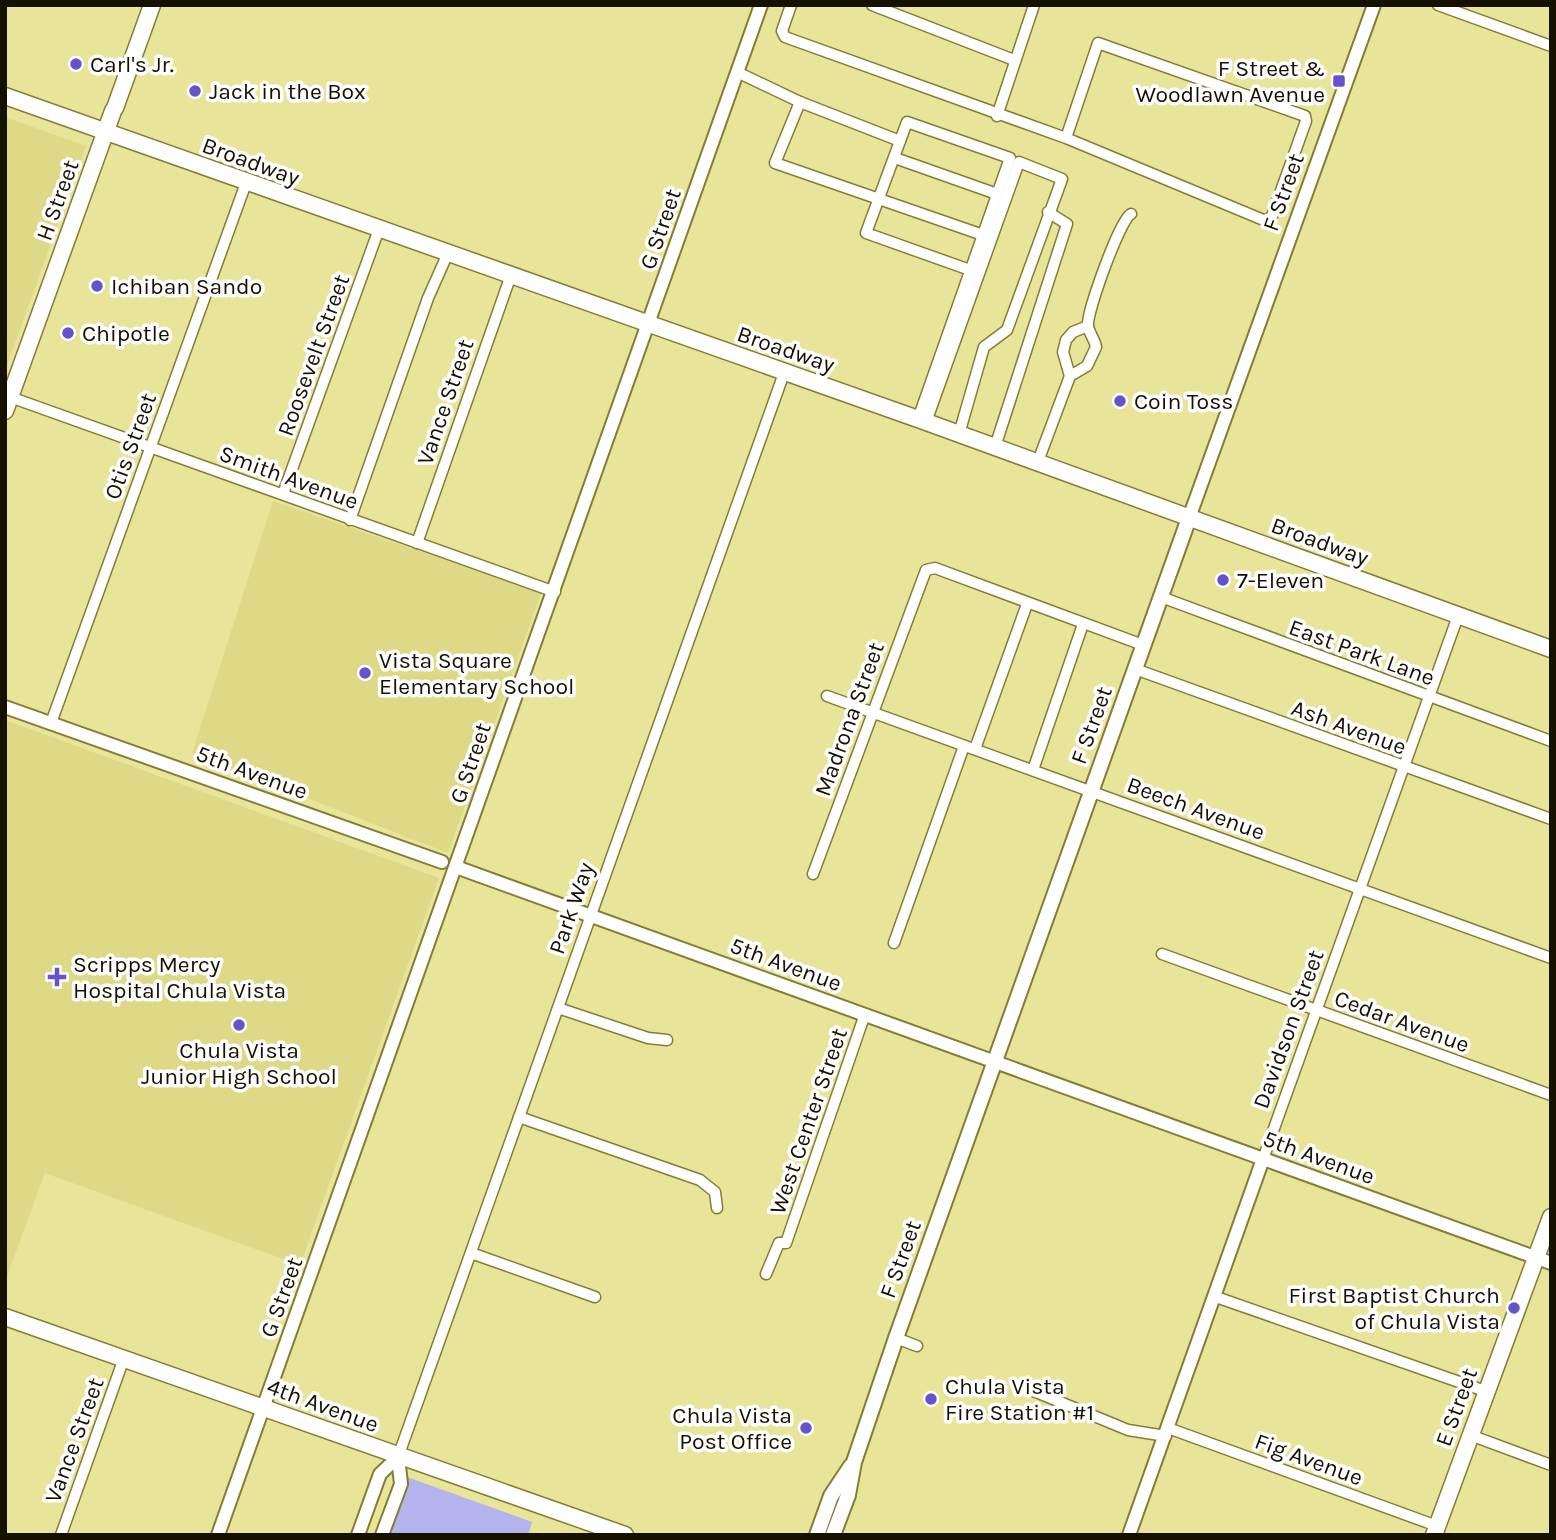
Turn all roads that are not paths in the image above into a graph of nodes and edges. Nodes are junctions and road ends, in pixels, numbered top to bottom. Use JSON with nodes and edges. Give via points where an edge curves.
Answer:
{"nodes":[{"id":1,"x":152,"y":5,"type":"edge"},
{"id":2,"x":761,"y":5,"type":"edge"},
{"id":3,"x":791,"y":5,"type":"edge"},
{"id":4,"x":872,"y":5,"type":"edge"},
{"id":5,"x":1034,"y":5,"type":"edge"},
{"id":6,"x":1374,"y":5,"type":"edge"},
{"id":7,"x":1438,"y":5,"type":"edge"},
{"id":8,"x":1551,"y":46,"type":"edge"},
{"id":9,"x":1014,"y":60,"type":"junction"},
{"id":10,"x":737,"y":72,"type":"junction"},
{"id":11,"x":5,"y":96,"type":"edge"},
{"id":12,"x":800,"y":102,"type":"junction"},
{"id":13,"x":997,"y":116,"type":"junction"},
{"id":14,"x":106,"y":132,"type":"junction"},
{"id":15,"x":1066,"y":138,"type":"junction"},
{"id":16,"x":900,"y":141,"type":"junction"},
{"id":17,"x":895,"y":158,"type":"junction"},
{"id":18,"x":246,"y":183,"type":"junction"},
{"id":19,"x":997,"y":194,"type":"junction"},
{"id":20,"x":878,"y":201,"type":"junction"},
{"id":21,"x":1048,"y":212,"type":"junction"},
{"id":22,"x":1131,"y":214,"type":"dead end"},
{"id":23,"x":379,"y":229,"type":"junction"},
{"id":24,"x":983,"y":235,"type":"junction"},
{"id":25,"x":447,"y":253,"type":"junction"},
{"id":26,"x":970,"y":270,"type":"junction"},
{"id":27,"x":511,"y":275,"type":"junction"},
{"id":28,"x":649,"y":325,"type":"junction"},
{"id":29,"x":1088,"y":326,"type":"junction"},
{"id":30,"x":784,"y":373,"type":"junction"},
{"id":31,"x":1070,"y":376,"type":"junction"},
{"id":32,"x":8,"y":404,"type":"edge"},
{"id":33,"x":922,"y":420,"type":"junction"},
{"id":34,"x":959,"y":434,"type":"junction"},
{"id":35,"x":995,"y":447,"type":"junction"},
{"id":36,"x":150,"y":448,"type":"junction"},
{"id":37,"x":1037,"y":464,"type":"junction"},
{"id":38,"x":283,"y":494,"type":"junction"},
{"id":39,"x":1189,"y":518,"type":"junction"},
{"id":40,"x":350,"y":520,"type":"junction"},
{"id":41,"x":417,"y":543,"type":"junction"},
{"id":42,"x":555,"y":592,"type":"junction"},
{"id":43,"x":1161,"y":597,"type":"junction"},
{"id":44,"x":1027,"y":604,"type":"junction"},
{"id":45,"x":1458,"y":616,"type":"junction"},
{"id":46,"x":1083,"y":624,"type":"junction"},
{"id":47,"x":1143,"y":645,"type":"junction"},
{"id":48,"x":1551,"y":649,"type":"edge"},
{"id":49,"x":1135,"y":669,"type":"junction"},
{"id":50,"x":827,"y":696,"type":"dead end"},
{"id":51,"x":1429,"y":697,"type":"junction"},
{"id":52,"x":5,"y":707,"type":"edge"},
{"id":53,"x":872,"y":714,"type":"junction"},
{"id":54,"x":51,"y":723,"type":"junction"},
{"id":55,"x":1551,"y":741,"type":"edge"},
{"id":56,"x":964,"y":746,"type":"junction"},
{"id":57,"x":975,"y":749,"type":"junction"},
{"id":58,"x":1404,"y":767,"type":"junction"},
{"id":59,"x":1032,"y":770,"type":"junction"},
{"id":60,"x":1091,"y":790,"type":"junction"},
{"id":61,"x":1551,"y":819,"type":"edge"},
{"id":62,"x":442,"y":862,"type":"joint"},
{"id":63,"x":456,"y":867,"type":"junction"},
{"id":64,"x":813,"y":874,"type":"dead end"},
{"id":65,"x":1362,"y":887,"type":"junction"},
{"id":66,"x":590,"y":916,"type":"junction"},
{"id":67,"x":894,"y":943,"type":"dead end"},
{"id":68,"x":1161,"y":954,"type":"dead end"},
{"id":69,"x":1551,"y":958,"type":"edge"},
{"id":70,"x":558,"y":1008,"type":"junction"},
{"id":71,"x":1317,"y":1010,"type":"junction"},
{"id":72,"x":865,"y":1014,"type":"junction"},
{"id":73,"x":667,"y":1040,"type":"dead end"},
{"id":74,"x":995,"y":1062,"type":"junction"},
{"id":75,"x":1551,"y":1095,"type":"edge"},
{"id":76,"x":519,"y":1117,"type":"junction"},
{"id":77,"x":1263,"y":1159,"type":"junction"},
{"id":78,"x":717,"y":1208,"type":"dead end"},
{"id":79,"x":1551,"y":1217,"type":"edge"},
{"id":80,"x":471,"y":1254,"type":"junction"},
{"id":81,"x":1543,"y":1261,"type":"edge"},
{"id":82,"x":765,"y":1274,"type":"dead end"},
{"id":83,"x":595,"y":1297,"type":"dead end"},
{"id":84,"x":1216,"y":1297,"type":"junction"},
{"id":85,"x":5,"y":1317,"type":"edge"},
{"id":86,"x":896,"y":1338,"type":"junction"},
{"id":87,"x":917,"y":1346,"type":"dead end"},
{"id":88,"x":124,"y":1357,"type":"junction"},
{"id":89,"x":1031,"y":1390,"type":"dead end"},
{"id":90,"x":1485,"y":1391,"type":"junction"},
{"id":91,"x":263,"y":1407,"type":"junction"},
{"id":92,"x":1167,"y":1432,"type":"junction"},
{"id":93,"x":1470,"y":1435,"type":"junction"},
{"id":94,"x":398,"y":1457,"type":"junction"},
{"id":95,"x":854,"y":1462,"type":"junction"},
{"id":96,"x":1551,"y":1465,"type":"edge"},
{"id":97,"x":1436,"y":1531,"type":"edge"},
{"id":98,"x":61,"y":1535,"type":"edge"},
{"id":99,"x":218,"y":1535,"type":"edge"},
{"id":100,"x":358,"y":1535,"type":"edge"},
{"id":101,"x":382,"y":1535,"type":"edge"},
{"id":102,"x":625,"y":1535,"type":"edge"},
{"id":103,"x":817,"y":1535,"type":"edge"},
{"id":104,"x":833,"y":1535,"type":"edge"},
{"id":105,"x":1129,"y":1535,"type":"edge"}],
"edges":[{"from":1,"to":14,"type":"main road","name":"H Street"},
{"from":2,"to":10,"type":"street","name":"G Street"},
{"from":3,"to":13,"type":"street","via":[[782,31],[785,37]]},
{"from":4,"to":9,"type":"street"},
{"from":5,"to":9,"type":"street"},
{"from":6,"to":39,"type":"street","name":"F Street"},
{"from":7,"to":8,"type":"street"},
{"from":9,"to":13,"type":"street"},
{"from":10,"to":12,"type":"street"},
{"from":10,"to":28,"type":"street","name":"G Street"},
{"from":11,"to":14,"type":"main road","name":"Broadway"},
{"from":12,"to":16,"type":"street"},
{"from":12,"to":20,"type":"street","via":[[775,163]]},
{"from":13,"to":15,"type":"street"},
{"from":14,"to":18,"type":"main road","name":"Broadway"},
{"from":14,"to":32,"type":"main road","name":"H Street"},
{"from":15,"to":15,"type":"street","via":[[1266,221],[1272,216],[1306,121],[1304,116],[1098,43]]},
{"from":16,"to":17,"type":"street"},
{"from":16,"to":19,"type":"street","via":[[906,122],[1010,158]]},
{"from":17,"to":19,"type":"street"},
{"from":17,"to":20,"type":"street"},
{"from":18,"to":23,"type":"main road","name":"Broadway"},
{"from":18,"to":36,"type":"street","name":"Otis Street"},
{"from":19,"to":24,"type":"street"},
{"from":20,"to":24,"type":"street"},
{"from":20,"to":26,"type":"street","via":[[866,233]]},
{"from":21,"to":33,"type":"street","via":[[1062,179],[1018,162]]},
{"from":21,"to":34,"type":"street","via":[[1007,330],[984,347]]},
{"from":21,"to":35,"type":"street","via":[[1067,224]]},
{"from":22,"to":29,"type":"street","via":[[1124,217],[1115,235]]},
{"from":23,"to":25,"type":"main road","name":"Broadway"},
{"from":23,"to":38,"type":"street","name":"Roosevelt Street"},
{"from":24,"to":26,"type":"street"},
{"from":25,"to":27,"type":"main road","name":"Broadway"},
{"from":25,"to":40,"type":"street"},
{"from":26,"to":33,"type":"street"},
{"from":27,"to":28,"type":"main road","name":"Broadway"},
{"from":27,"to":41,"type":"street","name":"Vance Street"},
{"from":28,"to":30,"type":"main road","name":"Broadway"},
{"from":28,"to":42,"type":"street","name":"G Street"},
{"from":29,"to":31,"type":"street","via":[[1096,347],[1087,366]]},
{"from":29,"to":31,"type":"street","via":[[1066,340],[1063,352]]},
{"from":30,"to":33,"type":"main road","name":"Broadway"},
{"from":30,"to":66,"type":"street","name":"Park Way"},
{"from":31,"to":37,"type":"street"},
{"from":32,"to":36,"type":"street","name":"Smith Avenue"},
{"from":33,"to":34,"type":"main road","name":"Broadway"},
{"from":34,"to":35,"type":"main road","name":"Broadway"},
{"from":35,"to":37,"type":"main road","name":"Broadway"},
{"from":36,"to":38,"type":"street","name":"Smith Avenue"},
{"from":36,"to":54,"type":"street","name":"Otis Street"},
{"from":37,"to":39,"type":"main road","name":"Broadway"},
{"from":38,"to":40,"type":"street","name":"Smith Avenue"},
{"from":39,"to":43,"type":"main road","name":"F Street"},
{"from":39,"to":45,"type":"main road","name":"Broadway"},
{"from":40,"to":41,"type":"street","name":"Smith Avenue"},
{"from":41,"to":42,"type":"street","name":"Smith Avenue"},
{"from":42,"to":63,"type":"street","name":"G Street"},
{"from":43,"to":47,"type":"main road","name":"F Street"},
{"from":43,"to":51,"type":"street","name":"East Park Lane"},
{"from":44,"to":46,"type":"street"},
{"from":44,"to":53,"type":"street","name":"Madrona Street","via":[[935,568],[926,570]]},
{"from":44,"to":57,"type":"street"},
{"from":45,"to":48,"type":"main road","name":"Broadway"},
{"from":45,"to":51,"type":"street","name":"Davidson Street"},
{"from":46,"to":47,"type":"street"},
{"from":46,"to":59,"type":"street"},
{"from":47,"to":49,"type":"main road","name":"F Street"},
{"from":49,"to":58,"type":"street","name":"Ash Avenue"},
{"from":49,"to":60,"type":"main road","name":"F Street"},
{"from":50,"to":53,"type":"street","name":"Beech Avenue"},
{"from":51,"to":55,"type":"street","name":"East Park Lane"},
{"from":51,"to":58,"type":"street","name":"Davidson Street"},
{"from":52,"to":54,"type":"street","name":"5th Avenue"},
{"from":53,"to":56,"type":"street","name":"Beech Avenue"},
{"from":53,"to":64,"type":"street","name":"Madrona Street"},
{"from":54,"to":62,"type":"street","name":"5th Avenue"},
{"from":56,"to":57,"type":"street","name":"Beech Avenue"},
{"from":56,"to":67,"type":"street"},
{"from":57,"to":59,"type":"street","name":"Beech Avenue"},
{"from":58,"to":61,"type":"street","name":"Ash Avenue"},
{"from":58,"to":65,"type":"street","name":"Davidson Street"},
{"from":59,"to":60,"type":"street","name":"Beech Avenue"},
{"from":60,"to":65,"type":"street","name":"Beech Avenue"},
{"from":60,"to":74,"type":"main road","name":"F Street"},
{"from":62,"to":63,"type":"street","name":"5th Avenue"},
{"from":63,"to":66,"type":"street","name":"5th Avenue"},
{"from":63,"to":91,"type":"street","name":"G Street"},
{"from":65,"to":69,"type":"street","name":"Beech Avenue"},
{"from":65,"to":71,"type":"street","name":"Davidson Street"},
{"from":66,"to":70,"type":"street","name":"Park Way"},
{"from":66,"to":72,"type":"street","name":"5th Avenue"},
{"from":68,"to":71,"type":"street","name":"Cedar Avenue"},
{"from":70,"to":73,"type":"street"},
{"from":70,"to":76,"type":"street","name":"Park Way"},
{"from":71,"to":75,"type":"street","name":"Cedar Avenue"},
{"from":71,"to":77,"type":"street","name":"Davidson Street"},
{"from":72,"to":74,"type":"street","name":"5th Avenue"},
{"from":72,"to":82,"type":"street","name":"West Center Street","via":[[786,1243],[779,1243]]},
{"from":74,"to":77,"type":"street","name":"5th Avenue"},
{"from":74,"to":86,"type":"main road","name":"F Street"},
{"from":76,"to":78,"type":"street","via":[[700,1180],[715,1192]]},
{"from":76,"to":80,"type":"street","name":"Park Way"},
{"from":77,"to":81,"type":"street","name":"5th Avenue"},
{"from":77,"to":84,"type":"street","name":"Davidson Street"},
{"from":79,"to":81,"type":"main road","name":"E Street"},
{"from":80,"to":83,"type":"street"},
{"from":80,"to":94,"type":"street","name":"Park Way"},
{"from":81,"to":90,"type":"main road","name":"E Street"},
{"from":84,"to":90,"type":"street"},
{"from":84,"to":92,"type":"street","name":"Davidson Street"},
{"from":85,"to":88,"type":"main road","name":"4th Avenue"},
{"from":86,"to":87,"type":"street"},
{"from":86,"to":95,"type":"main road","name":"F Street"},
{"from":88,"to":91,"type":"main road","name":"4th Avenue"},
{"from":88,"to":98,"type":"street","name":"Vance Street"},
{"from":89,"to":92,"type":"street","name":"Fig Avenue","via":[[1128,1430]]},
{"from":90,"to":93,"type":"main road","name":"E Street"},
{"from":91,"to":94,"type":"main road","name":"4th Avenue"},
{"from":91,"to":99,"type":"street","name":"G Street"},
{"from":92,"to":97,"type":"street","name":"Fig Avenue"},
{"from":92,"to":105,"type":"street","name":"Davidson Street"},
{"from":93,"to":96,"type":"street"},
{"from":93,"to":97,"type":"main road","name":"E Street"},
{"from":94,"to":100,"type":"street","name":"Park Way","via":[[380,1474]]},
{"from":94,"to":101,"type":"street","name":"Park Way","via":[[401,1484]]},
{"from":94,"to":102,"type":"main road","name":"4th Avenue"},
{"from":95,"to":103,"type":"main road","name":"F Street","via":[[831,1496]]},
{"from":95,"to":104,"type":"main road","name":"F Street","via":[[848,1496]]}]}
